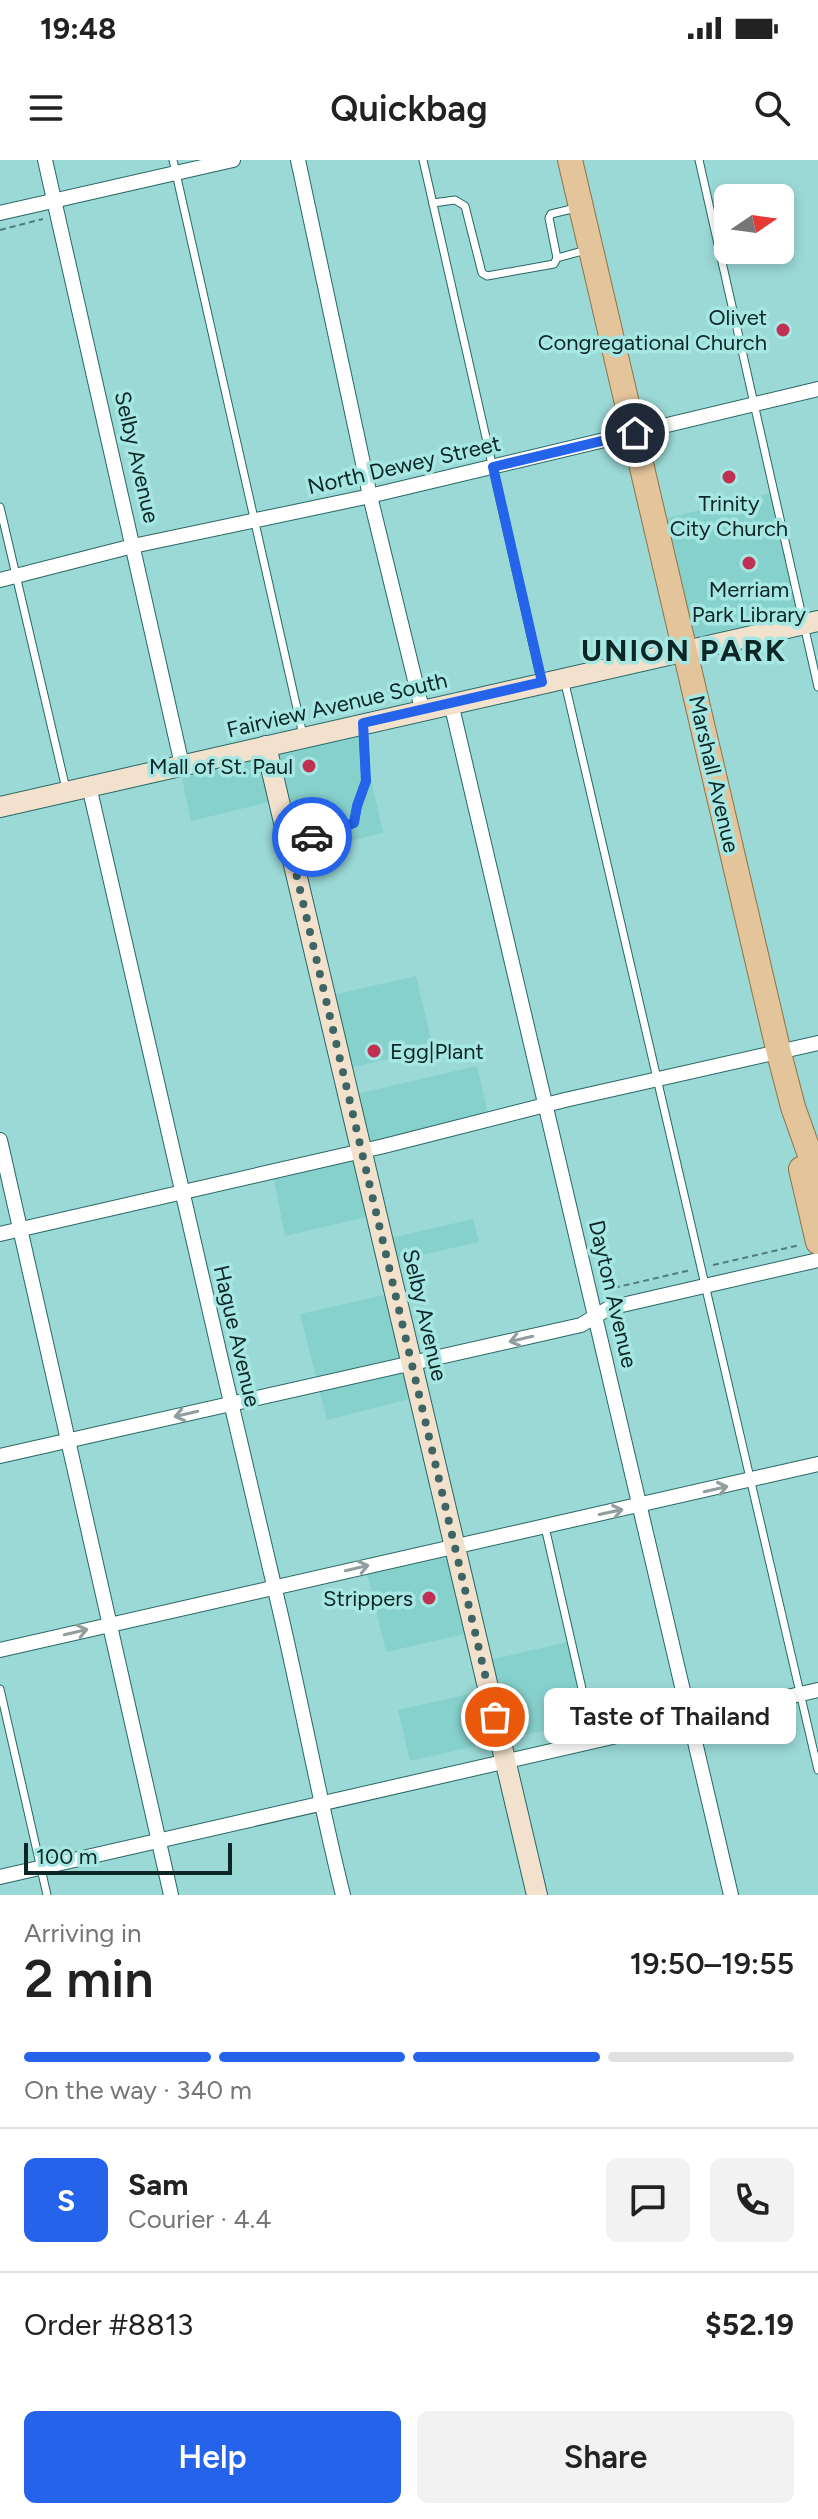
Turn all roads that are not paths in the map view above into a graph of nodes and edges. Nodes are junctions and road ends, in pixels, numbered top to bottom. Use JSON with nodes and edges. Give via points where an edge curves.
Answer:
{"nodes":[{"id":1,"x":45,"y":160,"type":"edge"},
{"id":2,"x":233,"y":160,"type":"edge"},
{"id":3,"x":298,"y":160,"type":"edge"},
{"id":4,"x":423,"y":160,"type":"edge"},
{"id":5,"x":570,"y":160,"type":"edge"},
{"id":6,"x":699,"y":160,"type":"edge"},
{"id":7,"x":174,"y":167,"type":"edge"},
{"id":8,"x":54,"y":201,"type":"junction"},
{"id":9,"x":433,"y":203,"type":"junction"},
{"id":10,"x":582,"y":207,"type":"junction"},
{"id":11,"x":0,"y":213,"type":"edge"},
{"id":12,"x":592,"y":248,"type":"junction"},
{"id":13,"x":557,"y":258,"type":"junction"},
{"id":14,"x":818,"y":389,"type":"edge"},
{"id":15,"x":755,"y":404,"type":"junction"},
{"id":16,"x":635,"y":433,"type":"junction"},
{"id":17,"x":493,"y":467,"type":"junction"},
{"id":18,"x":370,"y":496,"type":"junction"},
{"id":19,"x":0,"y":507,"type":"edge"},
{"id":20,"x":254,"y":522,"type":"junction"},
{"id":21,"x":133,"y":546,"type":"junction"},
{"id":22,"x":16,"y":576,"type":"junction"},
{"id":23,"x":0,"y":580,"type":"edge"},
{"id":24,"x":811,"y":623,"type":"edge"},
{"id":25,"x":684,"y":650,"type":"junction"},
{"id":26,"x":564,"y":677,"type":"junction"},
{"id":27,"x":542,"y":682,"type":"junction"},
{"id":28,"x":818,"y":687,"type":"edge"},
{"id":29,"x":451,"y":703,"type":"junction"},
{"id":30,"x":422,"y":709,"type":"junction"},
{"id":31,"x":363,"y":723,"type":"junction"},
{"id":32,"x":303,"y":737,"type":"junction"},
{"id":33,"x":266,"y":746,"type":"junction"},
{"id":34,"x":182,"y":765,"type":"junction"},
{"id":35,"x":89,"y":786,"type":"junction"},
{"id":36,"x":66,"y":791,"type":"junction"},
{"id":37,"x":0,"y":807,"type":"edge"},
{"id":38,"x":289,"y":843,"type":"junction"},
{"id":39,"x":818,"y":1043,"type":"edge"},
{"id":40,"x":779,"y":1053,"type":"junction"},
{"id":41,"x":657,"y":1080,"type":"junction"},
{"id":42,"x":545,"y":1105,"type":"junction"},
{"id":43,"x":793,"y":1107,"type":"junction"},
{"id":44,"x":0,"y":1140,"type":"edge"},
{"id":45,"x":362,"y":1151,"type":"junction"},
{"id":46,"x":818,"y":1186,"type":"edge"},
{"id":47,"x":182,"y":1192,"type":"junction"},
{"id":48,"x":20,"y":1229,"type":"junction"},
{"id":49,"x":0,"y":1234,"type":"edge"},
{"id":50,"x":818,"y":1242,"type":"edge"},
{"id":51,"x":818,"y":1260,"type":"edge"},
{"id":52,"x":704,"y":1286,"type":"junction"},
{"id":53,"x":595,"y":1316,"type":"junction"},
{"id":54,"x":412,"y":1364,"type":"junction"},
{"id":55,"x":230,"y":1404,"type":"junction"},
{"id":56,"x":68,"y":1441,"type":"junction"},
{"id":57,"x":0,"y":1456,"type":"edge"},
{"id":58,"x":818,"y":1464,"type":"edge"},
{"id":59,"x":750,"y":1481,"type":"junction"},
{"id":60,"x":640,"y":1506,"type":"junction"},
{"id":61,"x":545,"y":1527,"type":"junction"},
{"id":62,"x":455,"y":1546,"type":"junction"},
{"id":63,"x":275,"y":1587,"type":"junction"},
{"id":64,"x":111,"y":1624,"type":"junction"},
{"id":65,"x":0,"y":1650,"type":"edge"},
{"id":66,"x":0,"y":1689,"type":"edge"},
{"id":67,"x":818,"y":1690,"type":"edge"},
{"id":68,"x":800,"y":1694,"type":"junction"},
{"id":69,"x":690,"y":1720,"type":"junction"},
{"id":70,"x":594,"y":1741,"type":"junction"},
{"id":71,"x":506,"y":1761,"type":"junction"},
{"id":72,"x":818,"y":1770,"type":"edge"},
{"id":73,"x":320,"y":1804,"type":"junction"},
{"id":74,"x":159,"y":1841,"type":"junction"},
{"id":75,"x":41,"y":1868,"type":"junction"},
{"id":76,"x":0,"y":1877,"type":"edge"},
{"id":77,"x":47,"y":1895,"type":"edge"},
{"id":78,"x":171,"y":1895,"type":"edge"},
{"id":79,"x":343,"y":1895,"type":"edge"},
{"id":80,"x":537,"y":1895,"type":"edge"},
{"id":81,"x":731,"y":1895,"type":"edge"}],
"edges":[{"from":1,"to":8,"type":"street","name":"Selby Avenue"},
{"from":2,"to":7,"type":"street"},
{"from":3,"to":18,"type":"street"},
{"from":4,"to":9,"type":"lane"},
{"from":5,"to":10,"type":"main road","name":"Marshall Avenue"},
{"from":6,"to":15,"type":"lane"},
{"from":7,"to":8,"type":"street"},
{"from":7,"to":20,"type":"lane"},
{"from":8,"to":11,"type":"street"},
{"from":8,"to":21,"type":"street","name":"Selby Avenue"},
{"from":9,"to":13,"type":"lane","via":[[455,200],[465,206],[487,276],[554,264]]},
{"from":9,"to":17,"type":"lane"},
{"from":10,"to":12,"type":"main road","name":"Marshall Avenue"},
{"from":10,"to":13,"type":"lane","via":[[549,218]]},
{"from":12,"to":13,"type":"lane"},
{"from":12,"to":16,"type":"main road","name":"Marshall Avenue"},
{"from":14,"to":15,"type":"street","name":"North Dewey Street"},
{"from":15,"to":16,"type":"street","name":"North Dewey Street"},
{"from":15,"to":24,"type":"lane"},
{"from":16,"to":17,"type":"street","name":"North Dewey Street"},
{"from":16,"to":25,"type":"main road","name":"Marshall Avenue"},
{"from":17,"to":18,"type":"street","name":"North Dewey Street"},
{"from":17,"to":27,"type":"lane"},
{"from":18,"to":20,"type":"street","name":"North Dewey Street"},
{"from":18,"to":30,"type":"street"},
{"from":19,"to":22,"type":"lane"},
{"from":20,"to":21,"type":"street","name":"North Dewey Street"},
{"from":20,"to":32,"type":"lane"},
{"from":21,"to":22,"type":"street","name":"North Dewey Street"},
{"from":21,"to":34,"type":"street","name":"Selby Avenue"},
{"from":22,"to":23,"type":"street","name":"North Dewey Street"},
{"from":22,"to":36,"type":"lane"},
{"from":24,"to":25,"type":"street","name":"Fairview Avenue South"},
{"from":24,"to":28,"type":"lane"},
{"from":25,"to":26,"type":"street","name":"Fairview Avenue South"},
{"from":25,"to":40,"type":"main road","name":"Marshall Avenue"},
{"from":26,"to":27,"type":"street","name":"Fairview Avenue South"},
{"from":26,"to":41,"type":"lane"},
{"from":27,"to":29,"type":"street","name":"Fairview Avenue South"},
{"from":29,"to":30,"type":"street","name":"Fairview Avenue South"},
{"from":29,"to":42,"type":"street","name":"Dayton Avenue"},
{"from":30,"to":31,"type":"street","name":"Fairview Avenue South"},
{"from":31,"to":32,"type":"street","name":"Fairview Avenue South"},
{"from":31,"to":38,"type":"lane","via":[[366,781],[354,823]]},
{"from":32,"to":33,"type":"street","name":"Fairview Avenue South"},
{"from":33,"to":34,"type":"street","name":"Fairview Avenue South"},
{"from":33,"to":38,"type":"street","name":"Selby Avenue"},
{"from":34,"to":35,"type":"street","name":"Fairview Avenue South"},
{"from":35,"to":36,"type":"street","name":"Fairview Avenue South"},
{"from":35,"to":47,"type":"street","name":"Hague Avenue"},
{"from":36,"to":37,"type":"street","name":"Fairview Avenue South"},
{"from":38,"to":45,"type":"street","name":"Selby Avenue"},
{"from":39,"to":40,"type":"street"},
{"from":40,"to":41,"type":"street"},
{"from":40,"to":43,"type":"main road","name":"Marshall Avenue"},
{"from":41,"to":42,"type":"street"},
{"from":41,"to":52,"type":"lane"},
{"from":42,"to":45,"type":"street"},
{"from":42,"to":53,"type":"street","name":"Dayton Avenue"},
{"from":43,"to":46,"type":"main road","name":"Marshall Avenue"},
{"from":43,"to":50,"type":"main road","name":"Marshall Avenue"},
{"from":44,"to":48,"type":"street"},
{"from":45,"to":47,"type":"street"},
{"from":45,"to":54,"type":"street","name":"Selby Avenue"},
{"from":47,"to":48,"type":"street"},
{"from":47,"to":55,"type":"street","name":"Hague Avenue"},
{"from":48,"to":49,"type":"street"},
{"from":48,"to":56,"type":"street"},
{"from":51,"to":52,"type":"street"},
{"from":52,"to":53,"type":"street"},
{"from":52,"to":59,"type":"lane"},
{"from":53,"to":54,"type":"street","one_way":true,"via":[[581,1325]]},
{"from":53,"to":60,"type":"street","name":"Dayton Avenue"},
{"from":54,"to":55,"type":"street"},
{"from":54,"to":62,"type":"street","name":"Selby Avenue"},
{"from":55,"to":56,"type":"street","one_way":true},
{"from":55,"to":63,"type":"street","name":"Hague Avenue"},
{"from":56,"to":57,"type":"street"},
{"from":56,"to":64,"type":"street"},
{"from":58,"to":59,"type":"street"},
{"from":60,"to":59,"type":"street","one_way":true},
{"from":59,"to":68,"type":"lane"},
{"from":61,"to":60,"type":"street","one_way":true},
{"from":60,"to":69,"type":"street","name":"Dayton Avenue"},
{"from":61,"to":62,"type":"street"},
{"from":61,"to":70,"type":"lane"},
{"from":63,"to":62,"type":"street","one_way":true},
{"from":62,"to":71,"type":"street","name":"Selby Avenue"},
{"from":63,"to":64,"type":"street"},
{"from":63,"to":73,"type":"street","name":"Hague Avenue"},
{"from":65,"to":64,"type":"street","one_way":true},
{"from":64,"to":74,"type":"street"},
{"from":66,"to":75,"type":"lane"},
{"from":67,"to":68,"type":"street"},
{"from":68,"to":69,"type":"street"},
{"from":68,"to":72,"type":"lane"},
{"from":69,"to":70,"type":"street"},
{"from":69,"to":81,"type":"street","name":"Dayton Avenue"},
{"from":70,"to":71,"type":"street"},
{"from":71,"to":73,"type":"street"},
{"from":71,"to":80,"type":"street","name":"Selby Avenue"},
{"from":73,"to":74,"type":"street"},
{"from":73,"to":79,"type":"street","name":"Hague Avenue"},
{"from":74,"to":75,"type":"street"},
{"from":74,"to":78,"type":"street"},
{"from":75,"to":76,"type":"street"},
{"from":75,"to":77,"type":"lane"}]}
